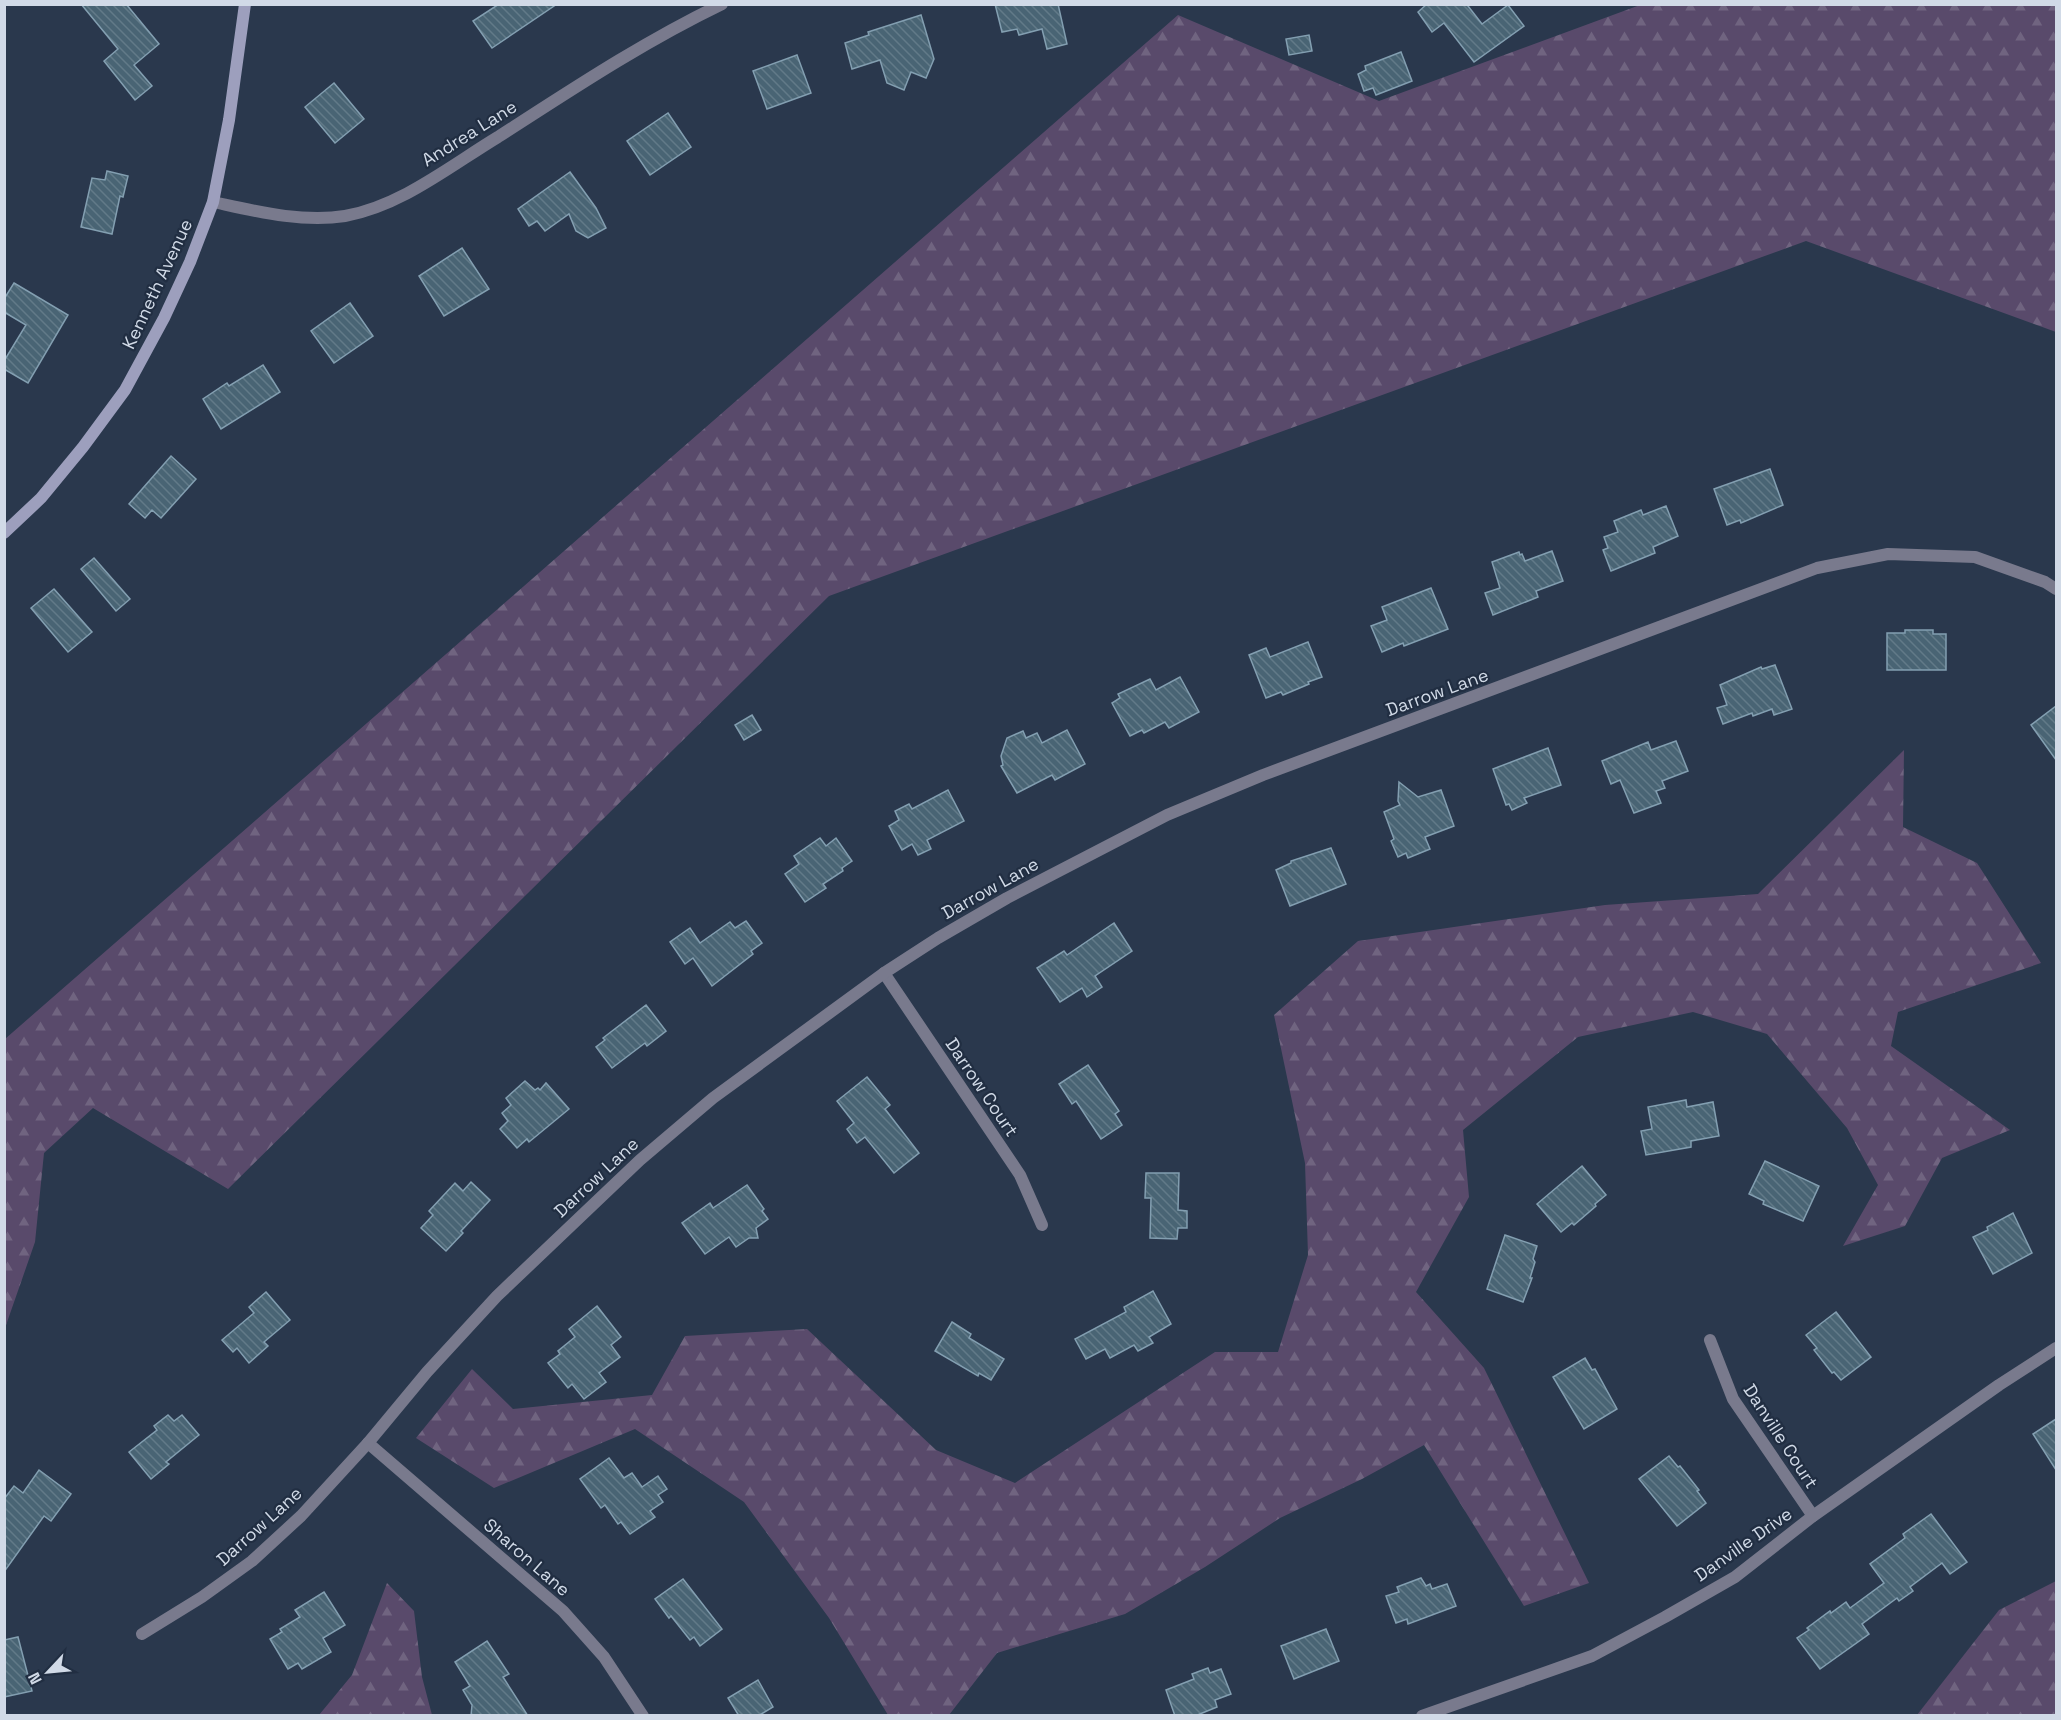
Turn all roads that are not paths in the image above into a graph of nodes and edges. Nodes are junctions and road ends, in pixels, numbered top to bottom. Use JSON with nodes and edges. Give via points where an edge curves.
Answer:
{"nodes":[{"id":1,"x":245,"y":4,"type":"edge"},
{"id":2,"x":722,"y":4,"type":"edge"},
{"id":3,"x":213,"y":202,"type":"junction"},
{"id":4,"x":4,"y":533,"type":"edge"},
{"id":5,"x":2056,"y":589,"type":"edge"},
{"id":6,"x":884,"y":974,"type":"junction"},
{"id":7,"x":1042,"y":1225,"type":"dead end"},
{"id":8,"x":1710,"y":1340,"type":"dead end"},
{"id":9,"x":2056,"y":1348,"type":"edge"},
{"id":10,"x":368,"y":1443,"type":"junction"},
{"id":11,"x":1813,"y":1516,"type":"junction"},
{"id":12,"x":142,"y":1635,"type":"dead end"},
{"id":13,"x":643,"y":1716,"type":"edge"},
{"id":14,"x":1422,"y":1716,"type":"edge"}],
"edges":[{"from":1,"to":3,"type":"street","name":"Kenneth Avenue"},
{"from":2,"to":3,"type":"street","name":"Andrea Lane","via":[[623,57],[386,204],[344,216],[300,217]]},
{"from":3,"to":4,"type":"street","name":"Kenneth Avenue","via":[[181,280],[125,390],[48,489]]},
{"from":5,"to":6,"type":"street","name":"Darrow Lane","via":[[1975,557],[1888,554],[1817,568],[1263,775],[1167,815],[1007,898]]},
{"from":6,"to":7,"type":"street","name":"Darrow Court","via":[[1020,1175]]},
{"from":6,"to":10,"type":"street","name":"Darrow Lane","via":[[713,1098],[640,1161],[497,1296],[426,1372]]},
{"from":8,"to":11,"type":"street","name":"Danville Court","via":[[1732,1399]]},
{"from":9,"to":11,"type":"street","name":"Danville Drive"},
{"from":10,"to":12,"type":"street","name":"Darrow Lane","via":[[301,1516],[252,1561]]},
{"from":10,"to":13,"type":"street","name":"Sharon Lane","via":[[563,1611],[604,1657]]},
{"from":11,"to":14,"type":"street","name":"Danville Drive","via":[[1735,1577],[1592,1656]]}]}
